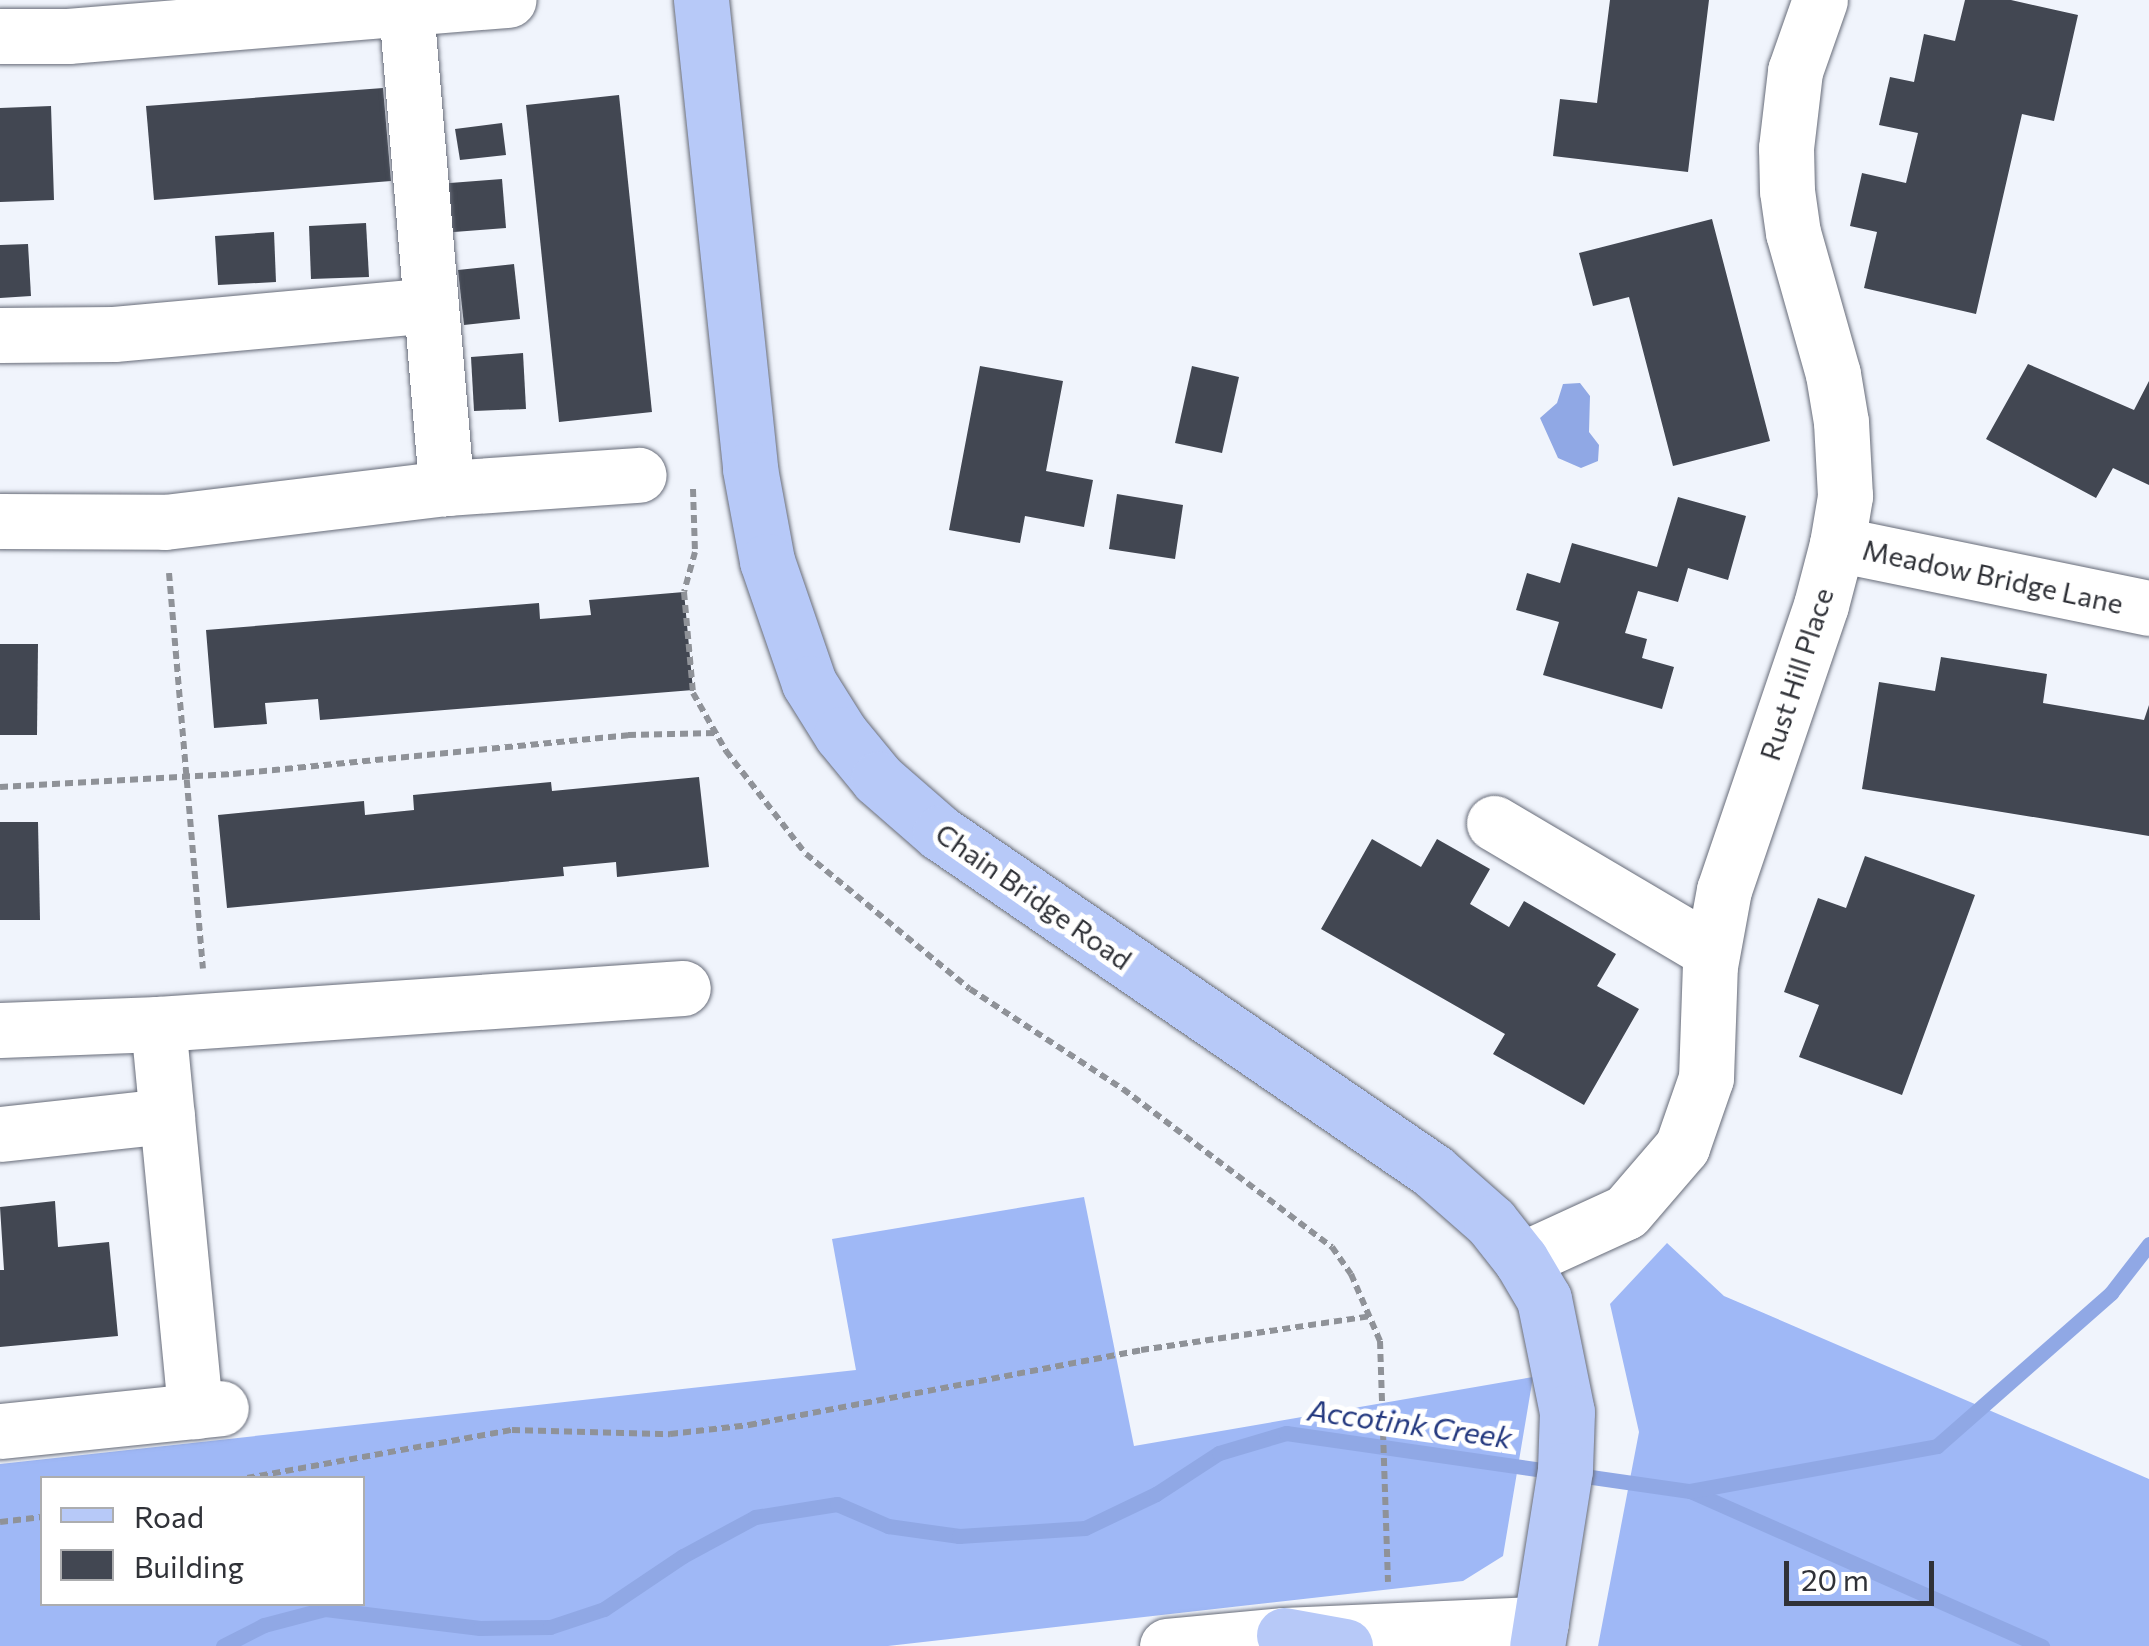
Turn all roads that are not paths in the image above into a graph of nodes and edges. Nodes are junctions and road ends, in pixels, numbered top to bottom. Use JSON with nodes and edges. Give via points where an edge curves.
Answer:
{"nodes":[{"id":1,"x":509,"y":0,"type":"edge"},
{"id":2,"x":701,"y":0,"type":"edge"},
{"id":3,"x":1820,"y":0,"type":"edge"},
{"id":4,"x":340,"y":7,"type":"edge"},
{"id":5,"x":406,"y":8,"type":"junction"},
{"id":6,"x":23,"y":24,"type":"edge"},
{"id":7,"x":430,"y":306,"type":"junction"},
{"id":8,"x":0,"y":335,"type":"edge"},
{"id":9,"x":638,"y":475,"type":"dead end"},
{"id":10,"x":446,"y":488,"type":"junction"},
{"id":11,"x":0,"y":521,"type":"edge"},
{"id":12,"x":1837,"y":544,"type":"junction"},
{"id":13,"x":2149,"y":608,"type":"edge"},
{"id":14,"x":1494,"y":823,"type":"dead end"},
{"id":15,"x":1712,"y":952,"type":"junction"},
{"id":16,"x":683,"y":988,"type":"dead end"},
{"id":17,"x":183,"y":1022,"type":"junction"},
{"id":18,"x":0,"y":1030,"type":"edge"},
{"id":19,"x":167,"y":1116,"type":"junction"},
{"id":20,"x":0,"y":1134,"type":"edge"},
{"id":21,"x":1521,"y":1260,"type":"junction"},
{"id":22,"x":0,"y":1431,"type":"edge"},
{"id":23,"x":1284,"y":1635,"type":"junction"},
{"id":24,"x":1539,"y":1635,"type":"edge"},
{"id":25,"x":1167,"y":1646,"type":"edge"},
{"id":26,"x":1345,"y":1646,"type":"edge"}],
"edges":[{"from":1,"to":5,"type":"street"},
{"from":2,"to":21,"type":"main road","name":"Chain Bridge Road","via":[[750,469],[766,561],[809,683],[841,734],[878,779],[940,833],[1434,1172],[1491,1222]]},
{"from":3,"to":12,"type":"street","name":"Rust Hill Place","via":[[1796,71],[1787,191],[1841,422],[1846,496]]},
{"from":4,"to":5,"type":"street"},
{"from":4,"to":6,"type":"street"},
{"from":5,"to":7,"type":"street"},
{"from":7,"to":8,"type":"street","via":[[114,334]]},
{"from":7,"to":10,"type":"street"},
{"from":9,"to":10,"type":"street"},
{"from":10,"to":11,"type":"street","via":[[165,522]]},
{"from":12,"to":13,"type":"street","name":"Meadow Bridge Lane"},
{"from":12,"to":15,"type":"street","name":"Rust Hill Place","via":[[1724,890]]},
{"from":14,"to":15,"type":"street"},
{"from":15,"to":21,"type":"street","name":"Rust Hill Place","via":[[1706,1078],[1682,1147],[1626,1212]]},
{"from":16,"to":17,"type":"street"},
{"from":17,"to":18,"type":"street"},
{"from":17,"to":19,"type":"street"},
{"from":19,"to":20,"type":"street"},
{"from":19,"to":22,"type":"street","via":[[208,1409]]},
{"from":21,"to":24,"type":"main road","name":"Chain Bridge Road","via":[[1544,1299],[1567,1412]]},
{"from":23,"to":24,"type":"street"},
{"from":23,"to":25,"type":"street"},
{"from":23,"to":26,"type":"main road"}]}
